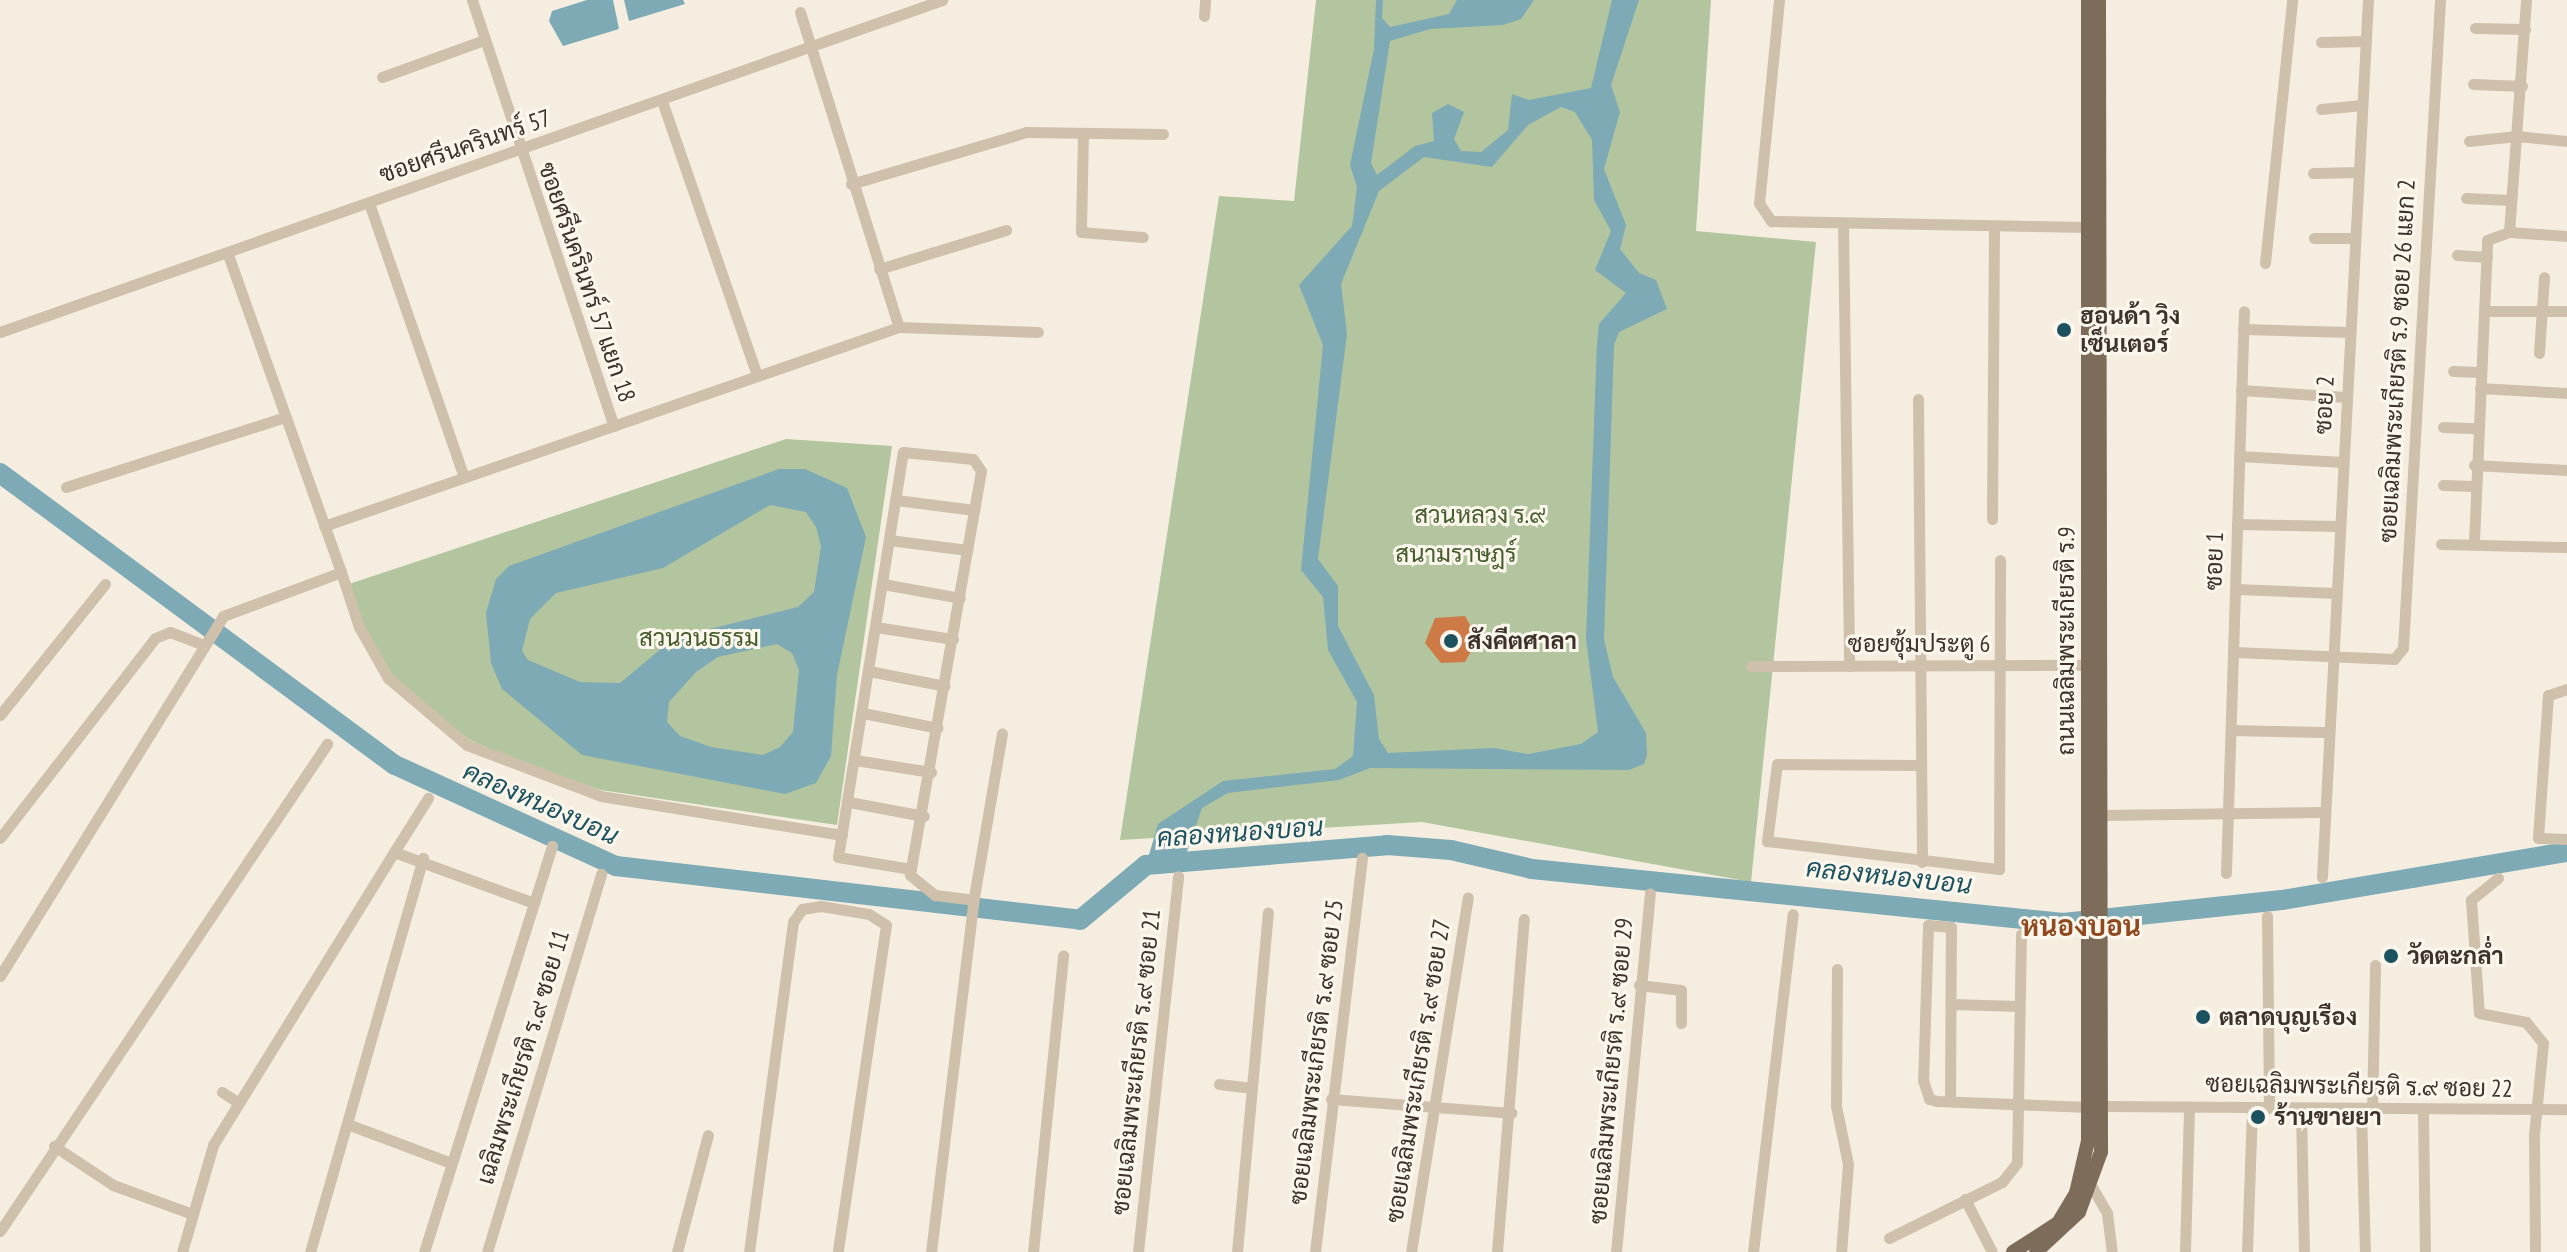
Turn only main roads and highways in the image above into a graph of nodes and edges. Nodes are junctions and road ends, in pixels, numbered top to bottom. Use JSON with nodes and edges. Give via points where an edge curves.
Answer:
{"nodes":[{"id":1,"x":2088,"y":0,"type":"edge"},
{"id":2,"x":2099,"y":0,"type":"edge"},
{"id":3,"x":2095,"y":929,"type":"junction"},
{"id":4,"x":2096,"y":1106,"type":"junction"},
{"id":5,"x":2042,"y":1250,"type":"edge"},
{"id":6,"x":2013,"y":1252,"type":"edge"}],
"edges":[{"from":1,"to":3,"type":"main road","name":"ถนนเฉลิมพระเกียรติ ร.9","via":[[2088,906]]},
{"from":2,"to":3,"type":"main road","name":"ถนนเฉลิมพระเกียรติ ร.9","via":[[2100,893]]},
{"from":3,"to":4,"type":"main road","name":"ถนนเฉลิมพระเกียรติ ร.9"},
{"from":4,"to":5,"type":"main road","name":"ถนนเฉลิมพระเกียรติ ร.9","via":[[2092,1187],[2079,1212]]},
{"from":4,"to":6,"type":"main road","name":"ถนนเฉลิมพระเกียรติ ร.9","via":[[2076,1193],[2058,1223]]}]}
